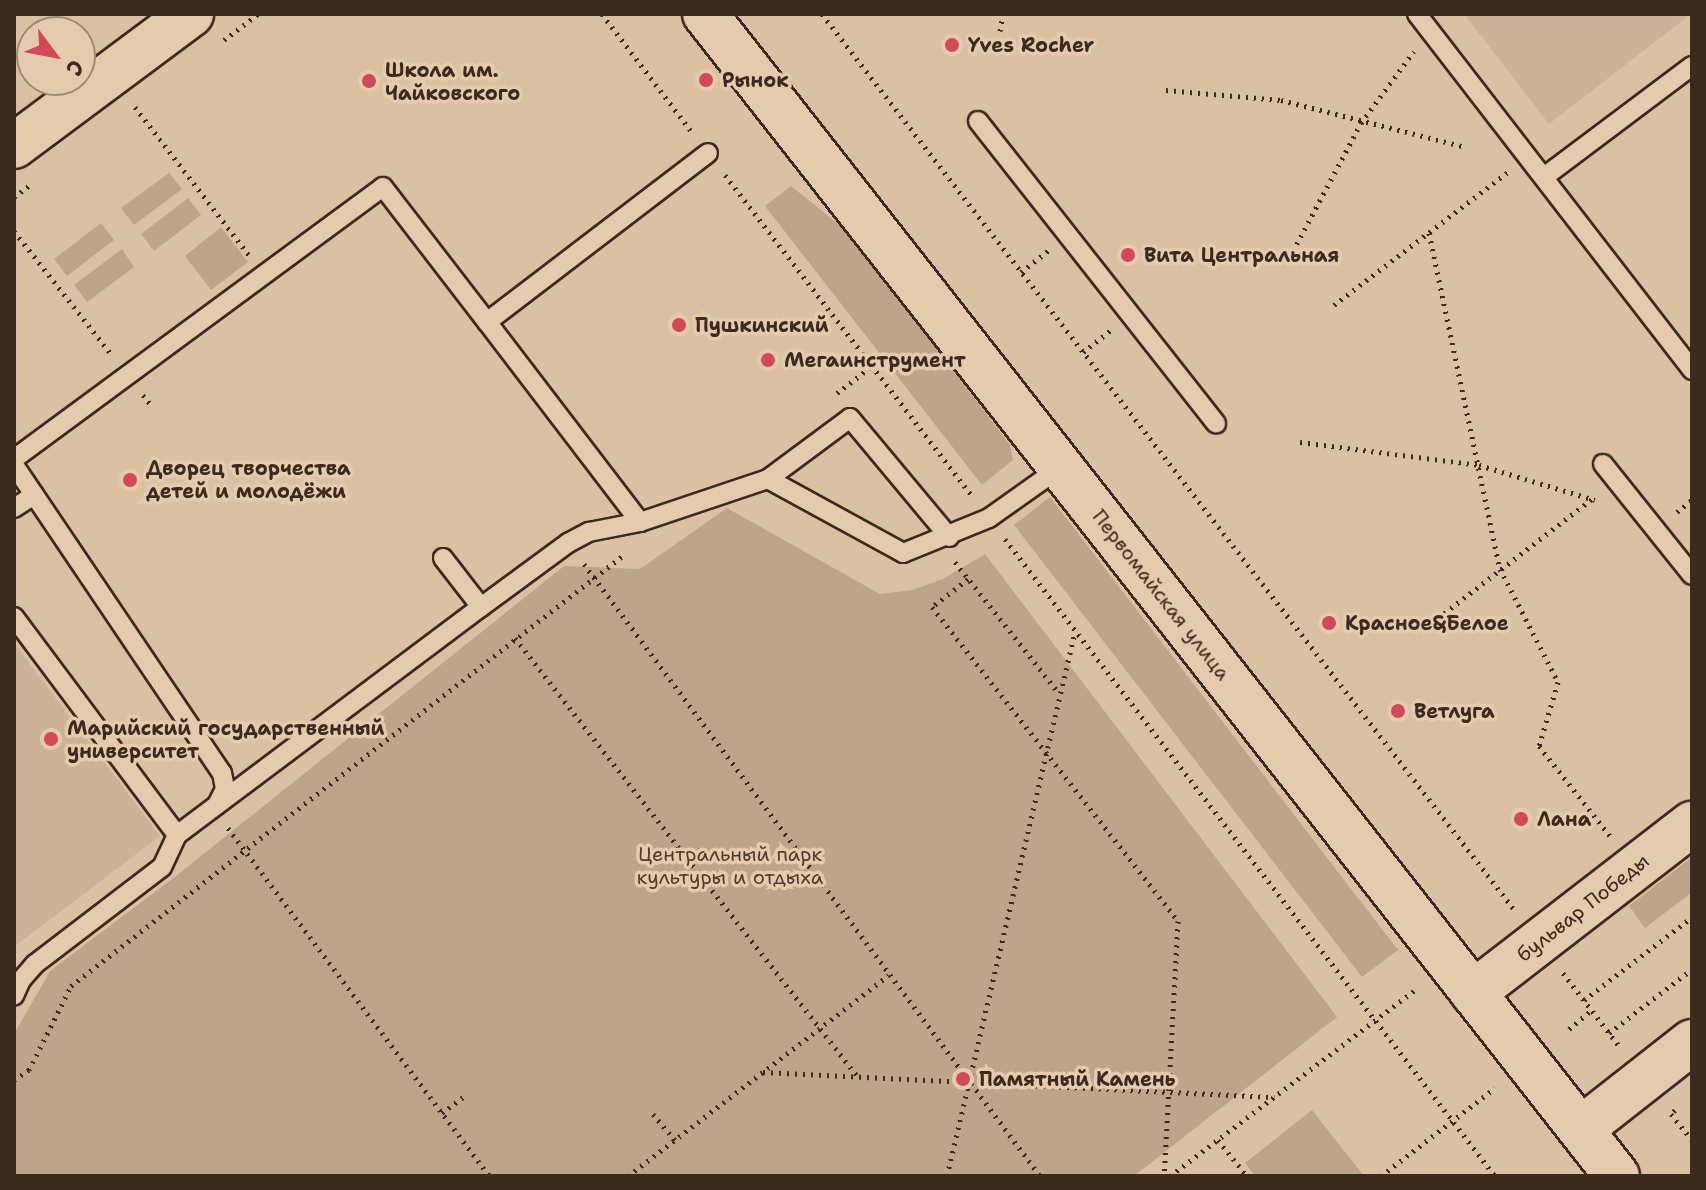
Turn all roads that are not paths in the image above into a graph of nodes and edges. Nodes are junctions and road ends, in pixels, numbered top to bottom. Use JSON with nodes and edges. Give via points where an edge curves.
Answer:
{"nodes":[{"id":1,"x":191,"y":14,"type":"edge"},
{"id":2,"x":705,"y":14,"type":"edge"},
{"id":3,"x":1417,"y":14,"type":"edge"},
{"id":4,"x":1692,"y":66,"type":"edge"},
{"id":5,"x":978,"y":121,"type":"dead end"},
{"id":6,"x":14,"y":146,"type":"edge"},
{"id":7,"x":708,"y":153,"type":"dead end"},
{"id":8,"x":1544,"y":177,"type":"junction"},
{"id":9,"x":487,"y":322,"type":"junction"},
{"id":10,"x":1692,"y":370,"type":"edge"},
{"id":11,"x":1216,"y":423,"type":"dead end"},
{"id":12,"x":14,"y":462,"type":"edge"},
{"id":13,"x":1603,"y":464,"type":"dead end"},
{"id":14,"x":1061,"y":467,"type":"junction"},
{"id":15,"x":768,"y":479,"type":"junction"},
{"id":16,"x":34,"y":495,"type":"junction"},
{"id":17,"x":14,"y":508,"type":"edge"},
{"id":18,"x":640,"y":522,"type":"junction"},
{"id":19,"x":943,"y":539,"type":"junction"},
{"id":20,"x":443,"y":558,"type":"dead end"},
{"id":21,"x":1692,"y":575,"type":"edge"},
{"id":22,"x":481,"y":607,"type":"junction"},
{"id":23,"x":14,"y":617,"type":"edge"},
{"id":24,"x":215,"y":807,"type":"junction"},
{"id":25,"x":1692,"y":824,"type":"edge"},
{"id":26,"x":177,"y":835,"type":"junction"},
{"id":27,"x":1473,"y":993,"type":"junction"},
{"id":28,"x":14,"y":996,"type":"edge"},
{"id":29,"x":1692,"y":1042,"type":"edge"},
{"id":30,"x":1581,"y":1129,"type":"junction"},
{"id":31,"x":1617,"y":1176,"type":"edge"}],
"edges":[{"from":1,"to":6,"type":"main road"},
{"from":2,"to":14,"type":"main road","name":"Первомайская улица"},
{"from":3,"to":8,"type":"lane"},
{"from":4,"to":8,"type":"lane"},
{"from":5,"to":11,"type":"lane"},
{"from":7,"to":9,"type":"lane"},
{"from":8,"to":10,"type":"lane"},
{"from":9,"to":12,"type":"lane","via":[[383,187]]},
{"from":9,"to":18,"type":"lane"},
{"from":12,"to":16,"type":"lane"},
{"from":13,"to":21,"type":"lane"},
{"from":14,"to":19,"type":"lane","via":[[989,518]]},
{"from":14,"to":27,"type":"main road","name":"Первомайская улица"},
{"from":15,"to":18,"type":"lane"},
{"from":15,"to":19,"type":"lane","via":[[903,553]]},
{"from":15,"to":19,"type":"lane","via":[[850,418]]},
{"from":16,"to":17,"type":"lane"},
{"from":16,"to":24,"type":"lane","via":[[222,773],[225,789]]},
{"from":18,"to":22,"type":"lane","via":[[589,532],[568,543]]},
{"from":20,"to":22,"type":"lane"},
{"from":22,"to":24,"type":"lane"},
{"from":23,"to":26,"type":"lane"},
{"from":24,"to":26,"type":"lane"},
{"from":25,"to":27,"type":"main road","name":"бульвар Победы"},
{"from":26,"to":28,"type":"lane","via":[[162,867],[35,964]]},
{"from":27,"to":30,"type":"main road","name":"Первомайская улица"},
{"from":29,"to":30,"type":"main road"},
{"from":30,"to":31,"type":"main road","name":"Первомайская улица"}]}
